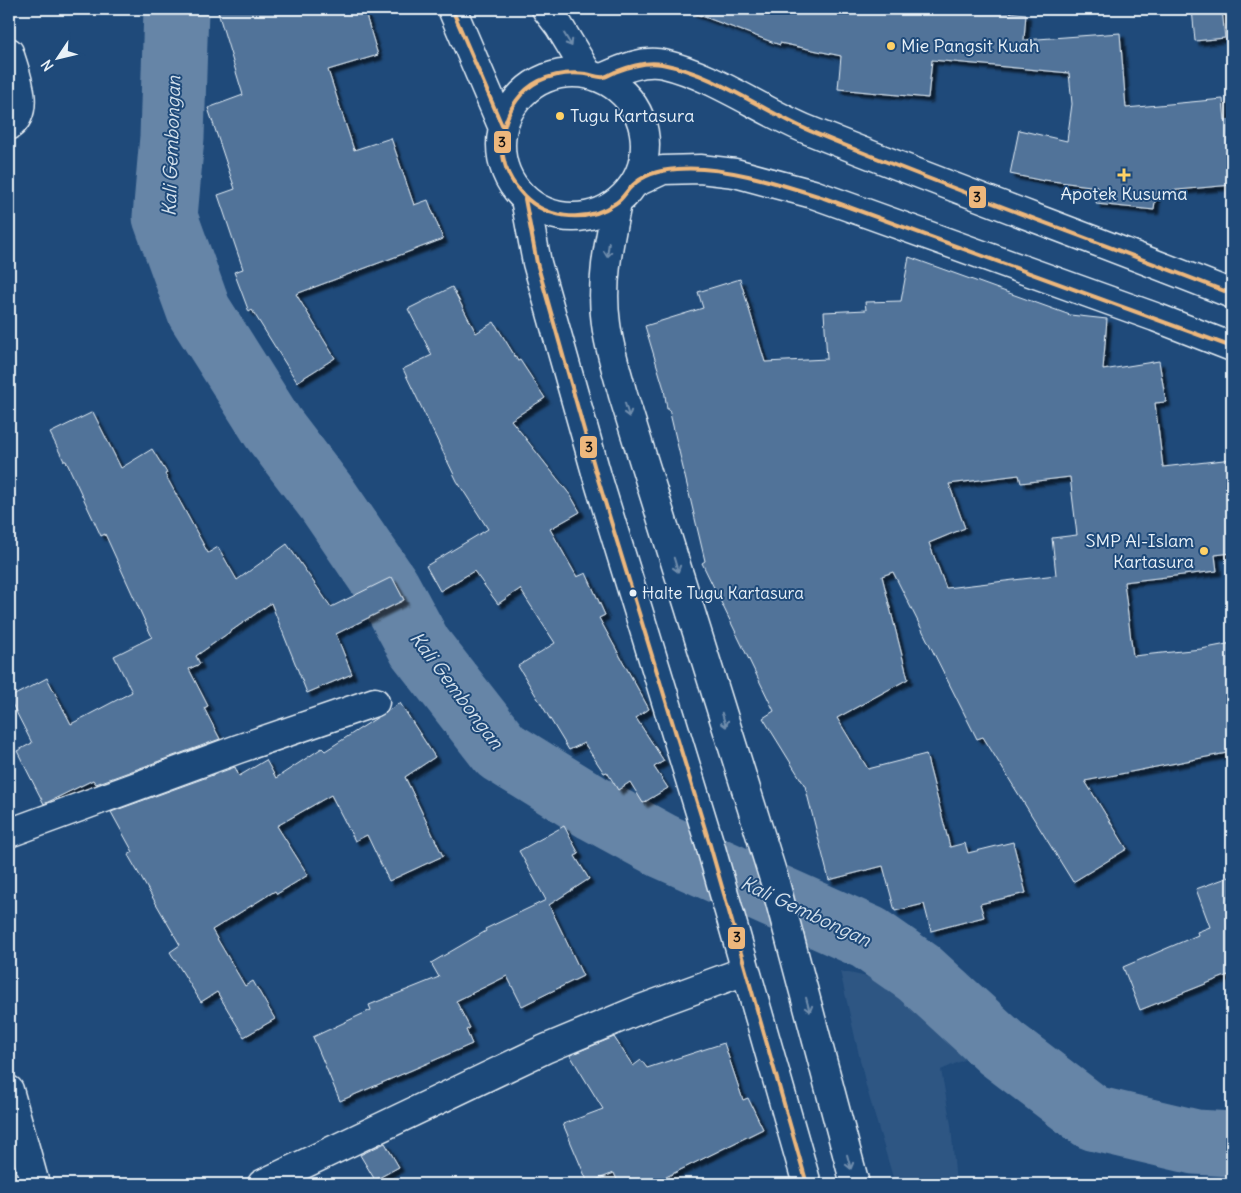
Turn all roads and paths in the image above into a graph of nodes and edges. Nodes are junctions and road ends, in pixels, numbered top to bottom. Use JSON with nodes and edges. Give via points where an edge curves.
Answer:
{"nodes":[{"id":1,"x":452,"y":9,"type":"edge"},
{"id":2,"x":546,"y":9,"type":"edge"},
{"id":3,"x":9,"y":52,"type":"edge"},
{"id":4,"x":595,"y":76,"type":"junction"},
{"id":5,"x":9,"y":126,"type":"edge"},
{"id":6,"x":503,"y":128,"type":"junction"},
{"id":7,"x":635,"y":183,"type":"junction"},
{"id":8,"x":526,"y":199,"type":"junction"},
{"id":9,"x":617,"y":203,"type":"junction"},
{"id":10,"x":1232,"y":294,"type":"edge"},
{"id":11,"x":1232,"y":347,"type":"edge"},
{"id":12,"x":375,"y":702,"type":"dead end"},
{"id":13,"x":9,"y":833,"type":"edge"},
{"id":14,"x":745,"y":971,"type":"junction"},
{"id":15,"x":9,"y":1090,"type":"edge"},
{"id":16,"x":35,"y":1184,"type":"edge"},
{"id":17,"x":262,"y":1184,"type":"edge"},
{"id":18,"x":807,"y":1184,"type":"edge"},
{"id":19,"x":855,"y":1184,"type":"edge"}],
"edges":[{"from":1,"to":6,"type":"main road"},
{"from":2,"to":4,"type":"main road","one_way":true},
{"from":3,"to":5,"type":"main road","via":[[21,97],[16,119]]},
{"from":4,"to":6,"type":"main road","via":[[572,72],[541,79],[517,99]]},
{"from":4,"to":7,"type":"main road","via":[[619,89],[633,104],[642,123],[646,143]]},
{"from":4,"to":10,"type":"main road","via":[[640,64],[671,66],[806,129]]},
{"from":6,"to":8,"type":"main road","via":[[504,166]]},
{"from":7,"to":9,"type":"main road"},
{"from":7,"to":11,"type":"main road","via":[[663,170],[700,169],[735,173],[795,189]]},
{"from":8,"to":9,"type":"main road","via":[[536,207],[564,217],[592,215]]},
{"from":8,"to":14,"type":"main road","via":[[536,263]]},
{"from":9,"to":19,"type":"main road","one_way":true,"via":[[609,242],[604,302],[610,344],[623,395],[774,879]]},
{"from":12,"to":13,"type":"main road"},
{"from":14,"to":17,"type":"main road","via":[[545,1049]]},
{"from":14,"to":18,"type":"main road"},
{"from":15,"to":16,"type":"main road"}]}
